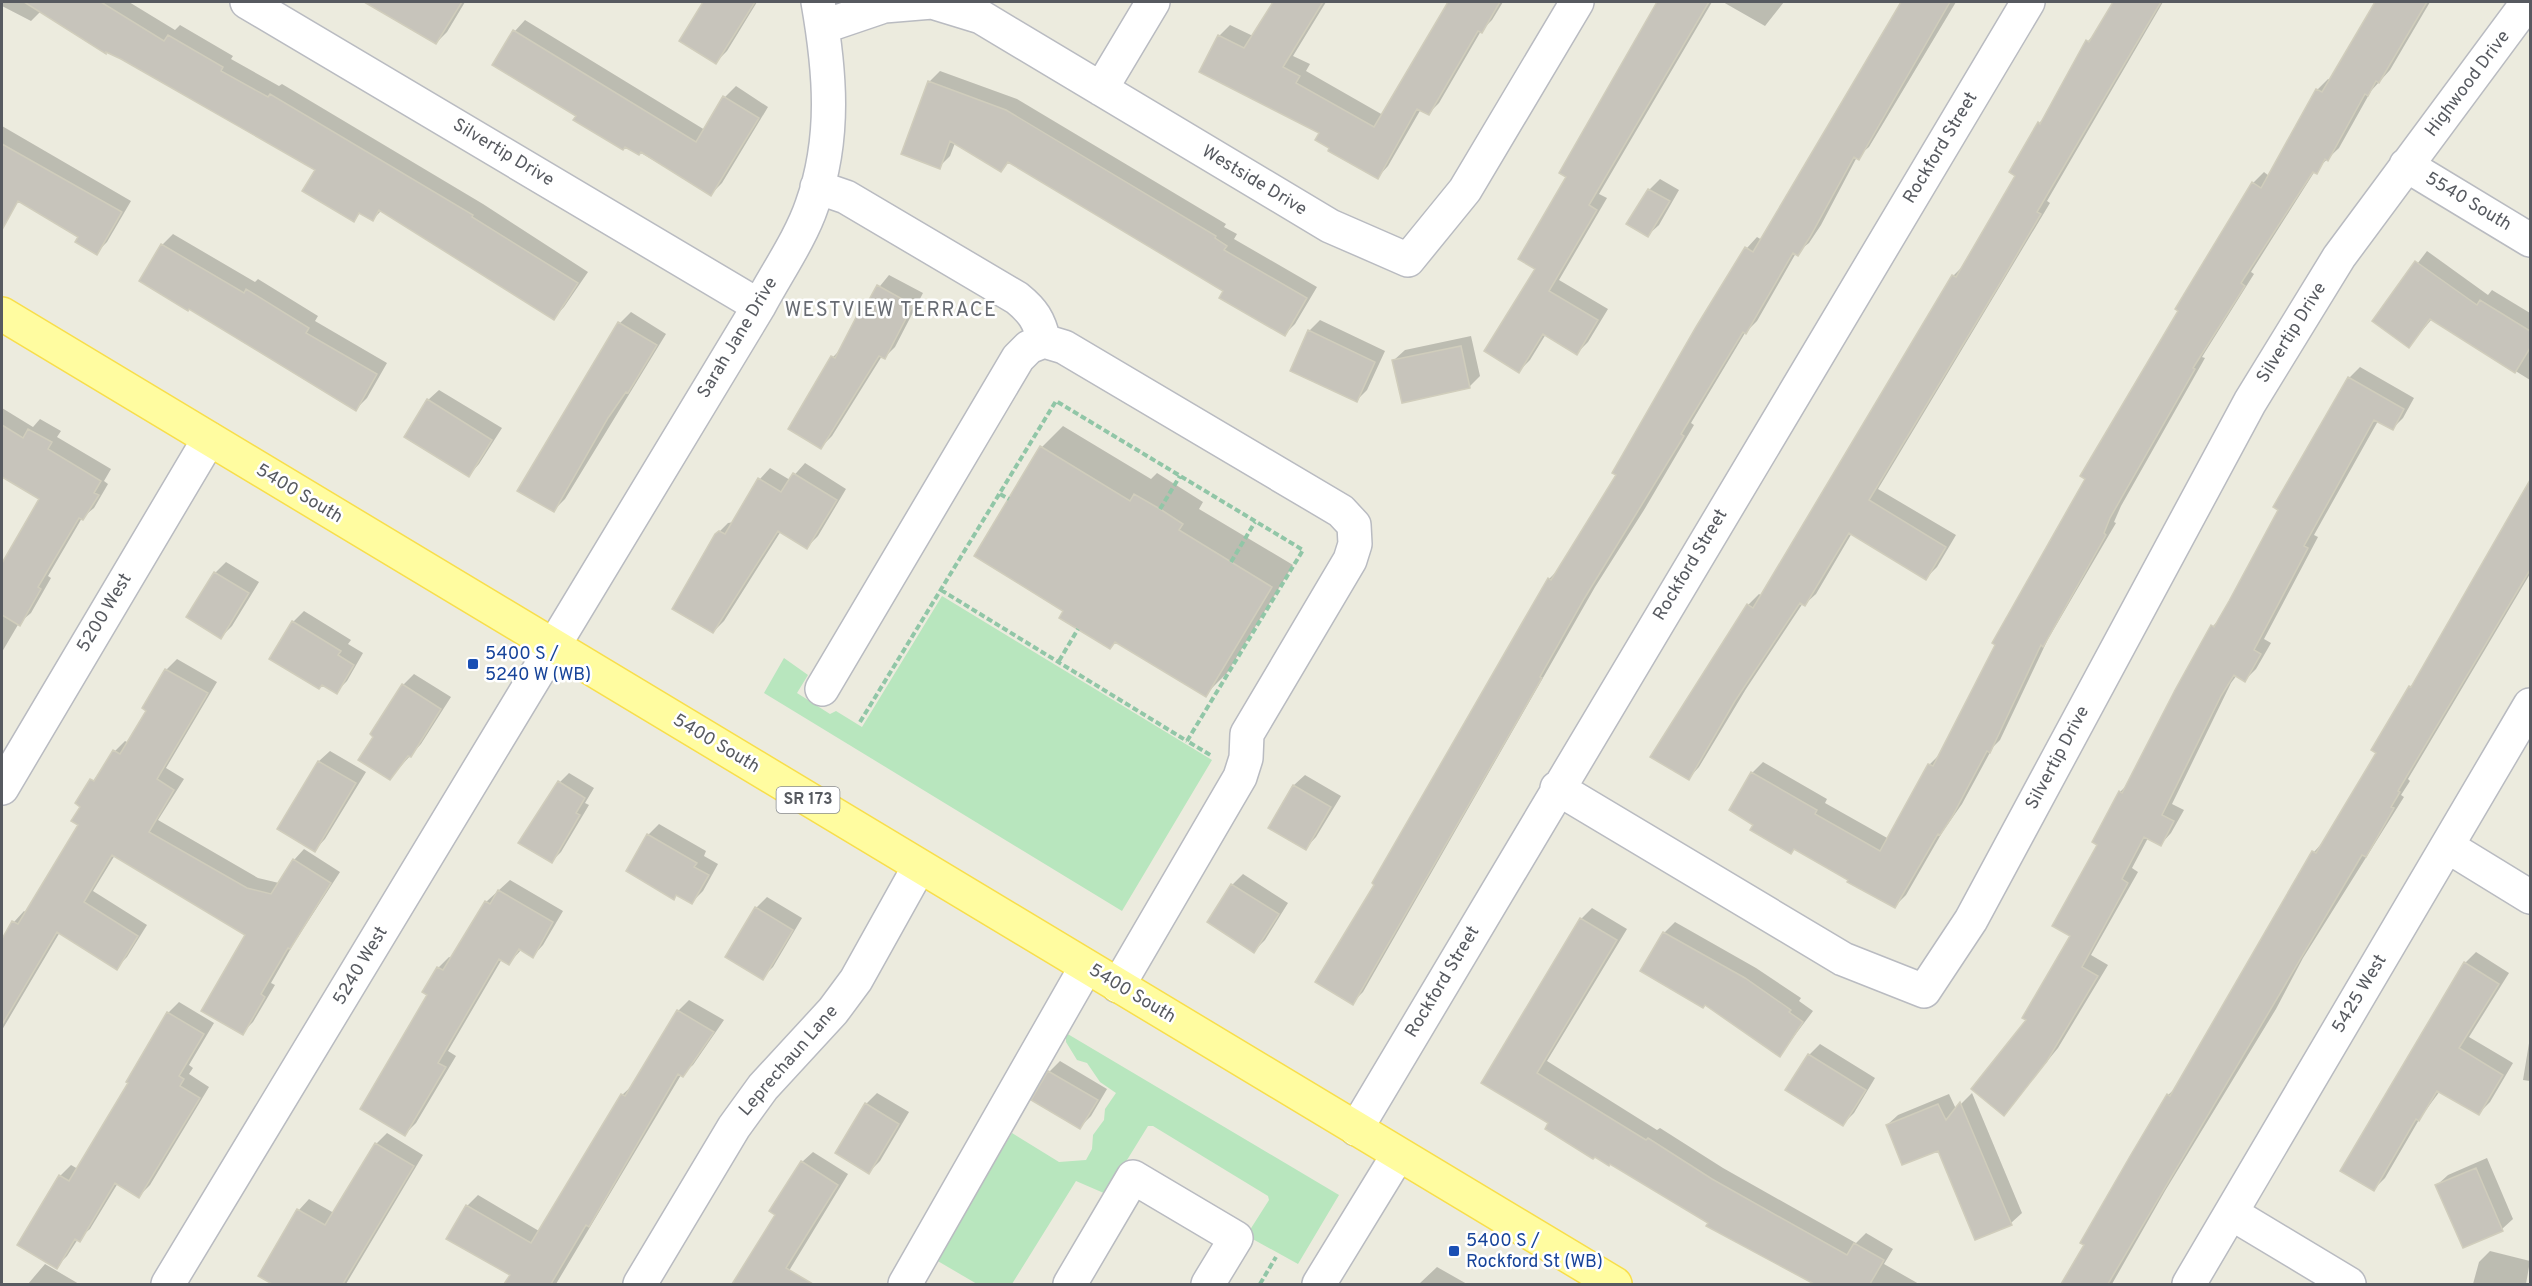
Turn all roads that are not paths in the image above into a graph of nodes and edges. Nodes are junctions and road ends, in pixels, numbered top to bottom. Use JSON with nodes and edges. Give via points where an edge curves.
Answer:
{"nodes":[{"id":1,"x":247,"y":2,"type":"edge"},
{"id":2,"x":1154,"y":2,"type":"edge"},
{"id":3,"x":1578,"y":2,"type":"edge"},
{"id":4,"x":2028,"y":2,"type":"edge"},
{"id":5,"x":2528,"y":2,"type":"edge"},
{"id":6,"x":291,"y":13,"type":"edge"},
{"id":7,"x":820,"y":14,"type":"edge"},
{"id":8,"x":1101,"y":89,"type":"junction"},
{"id":9,"x":2406,"y":165,"type":"junction"},
{"id":10,"x":817,"y":187,"type":"junction"},
{"id":11,"x":2530,"y":240,"type":"edge"},
{"id":12,"x":759,"y":306,"type":"junction"},
{"id":13,"x":2,"y":314,"type":"edge"},
{"id":14,"x":1044,"y":341,"type":"junction"},
{"id":15,"x":209,"y":439,"type":"junction"},
{"id":16,"x":553,"y":646,"type":"junction"},
{"id":17,"x":822,"y":689,"type":"dead end"},
{"id":18,"x":2530,"y":705,"type":"edge"},
{"id":19,"x":2,"y":788,"type":"edge"},
{"id":20,"x":1557,"y":788,"type":"junction"},
{"id":21,"x":2447,"y":846,"type":"junction"},
{"id":22,"x":919,"y":867,"type":"junction"},
{"id":23,"x":2530,"y":897,"type":"edge"},
{"id":24,"x":1086,"y":967,"type":"junction"},
{"id":25,"x":1118,"y":986,"type":"junction"},
{"id":26,"x":1356,"y":1129,"type":"junction"},
{"id":27,"x":1398,"y":1155,"type":"junction"},
{"id":28,"x":2230,"y":1213,"type":"junction"},
{"id":29,"x":1594,"y":1279,"type":"edge"},
{"id":30,"x":168,"y":1284,"type":"edge"},
{"id":31,"x":640,"y":1284,"type":"edge"},
{"id":32,"x":905,"y":1284,"type":"edge"},
{"id":33,"x":1070,"y":1284,"type":"edge"},
{"id":34,"x":1208,"y":1284,"type":"edge"},
{"id":35,"x":1319,"y":1284,"type":"edge"},
{"id":36,"x":2189,"y":1284,"type":"edge"},
{"id":37,"x":2349,"y":1284,"type":"edge"}],
"edges":[{"from":1,"to":6,"type":"street","name":"Silvertip Drive"},
{"from":2,"to":8,"type":"street"},
{"from":3,"to":8,"type":"street","name":"Westside Drive","via":[[1465,190],[1408,260],[1330,226]]},
{"from":4,"to":20,"type":"street","name":"Rockford Street"},
{"from":5,"to":9,"type":"street","name":"Highwood Drive"},
{"from":6,"to":12,"type":"street","name":"Silvertip Drive"},
{"from":7,"to":8,"type":"street","name":"Westside Drive","via":[[932,2],[981,17]]},
{"from":7,"to":10,"type":"street","name":"Sarah Jane Drive","via":[[830,102],[825,157]]},
{"from":9,"to":11,"type":"street","name":"5540 South"},
{"from":9,"to":20,"type":"street","name":"Silvertip Drive","via":[[2339,257],[2250,402],[1971,920],[1924,991],[1843,959]]},
{"from":10,"to":12,"type":"street","name":"Sarah Jane Drive","via":[[812,206]]},
{"from":10,"to":14,"type":"street","via":[[846,197],[1017,298],[1033,311]]},
{"from":12,"to":16,"type":"street","name":"Sarah Jane Drive"},
{"from":13,"to":15,"type":"main road","name":"5400 South","number":"SR 173"},
{"from":14,"to":17,"type":"street","via":[[1029,347],[1018,358]]},
{"from":14,"to":25,"type":"street","via":[[1064,347],[1341,511],[1354,525],[1355,544],[1350,560],[1247,734],[1240,777]]},
{"from":15,"to":16,"type":"main road","name":"5400 South","number":"SR 173"},
{"from":15,"to":19,"type":"street","name":"5200 West"},
{"from":16,"to":22,"type":"main road","name":"5400 South","number":"SR 173"},
{"from":16,"to":30,"type":"street","name":"5240 West"},
{"from":18,"to":21,"type":"street","name":"5425 West"},
{"from":20,"to":26,"type":"street","name":"Rockford Street"},
{"from":21,"to":23,"type":"street"},
{"from":21,"to":28,"type":"street","name":"5425 West"},
{"from":22,"to":24,"type":"main road","name":"5400 South","number":"SR 173"},
{"from":22,"to":31,"type":"street","name":"Leprechaun Lane","via":[[856,980],[826,1020],[763,1087],[734,1127]]},
{"from":24,"to":25,"type":"main road","name":"5400 South","number":"SR 173"},
{"from":24,"to":32,"type":"street"},
{"from":25,"to":26,"type":"main road","name":"5400 South","number":"SR 173"},
{"from":26,"to":27,"type":"main road","name":"5400 South","number":"SR 173"},
{"from":27,"to":29,"type":"main road","name":"5400 South","number":"SR 173"},
{"from":27,"to":35,"type":"street"},
{"from":28,"to":36,"type":"street","name":"5425 West"},
{"from":28,"to":37,"type":"street"},
{"from":33,"to":34,"type":"street","via":[[1133,1177],[1236,1238]]}]}
